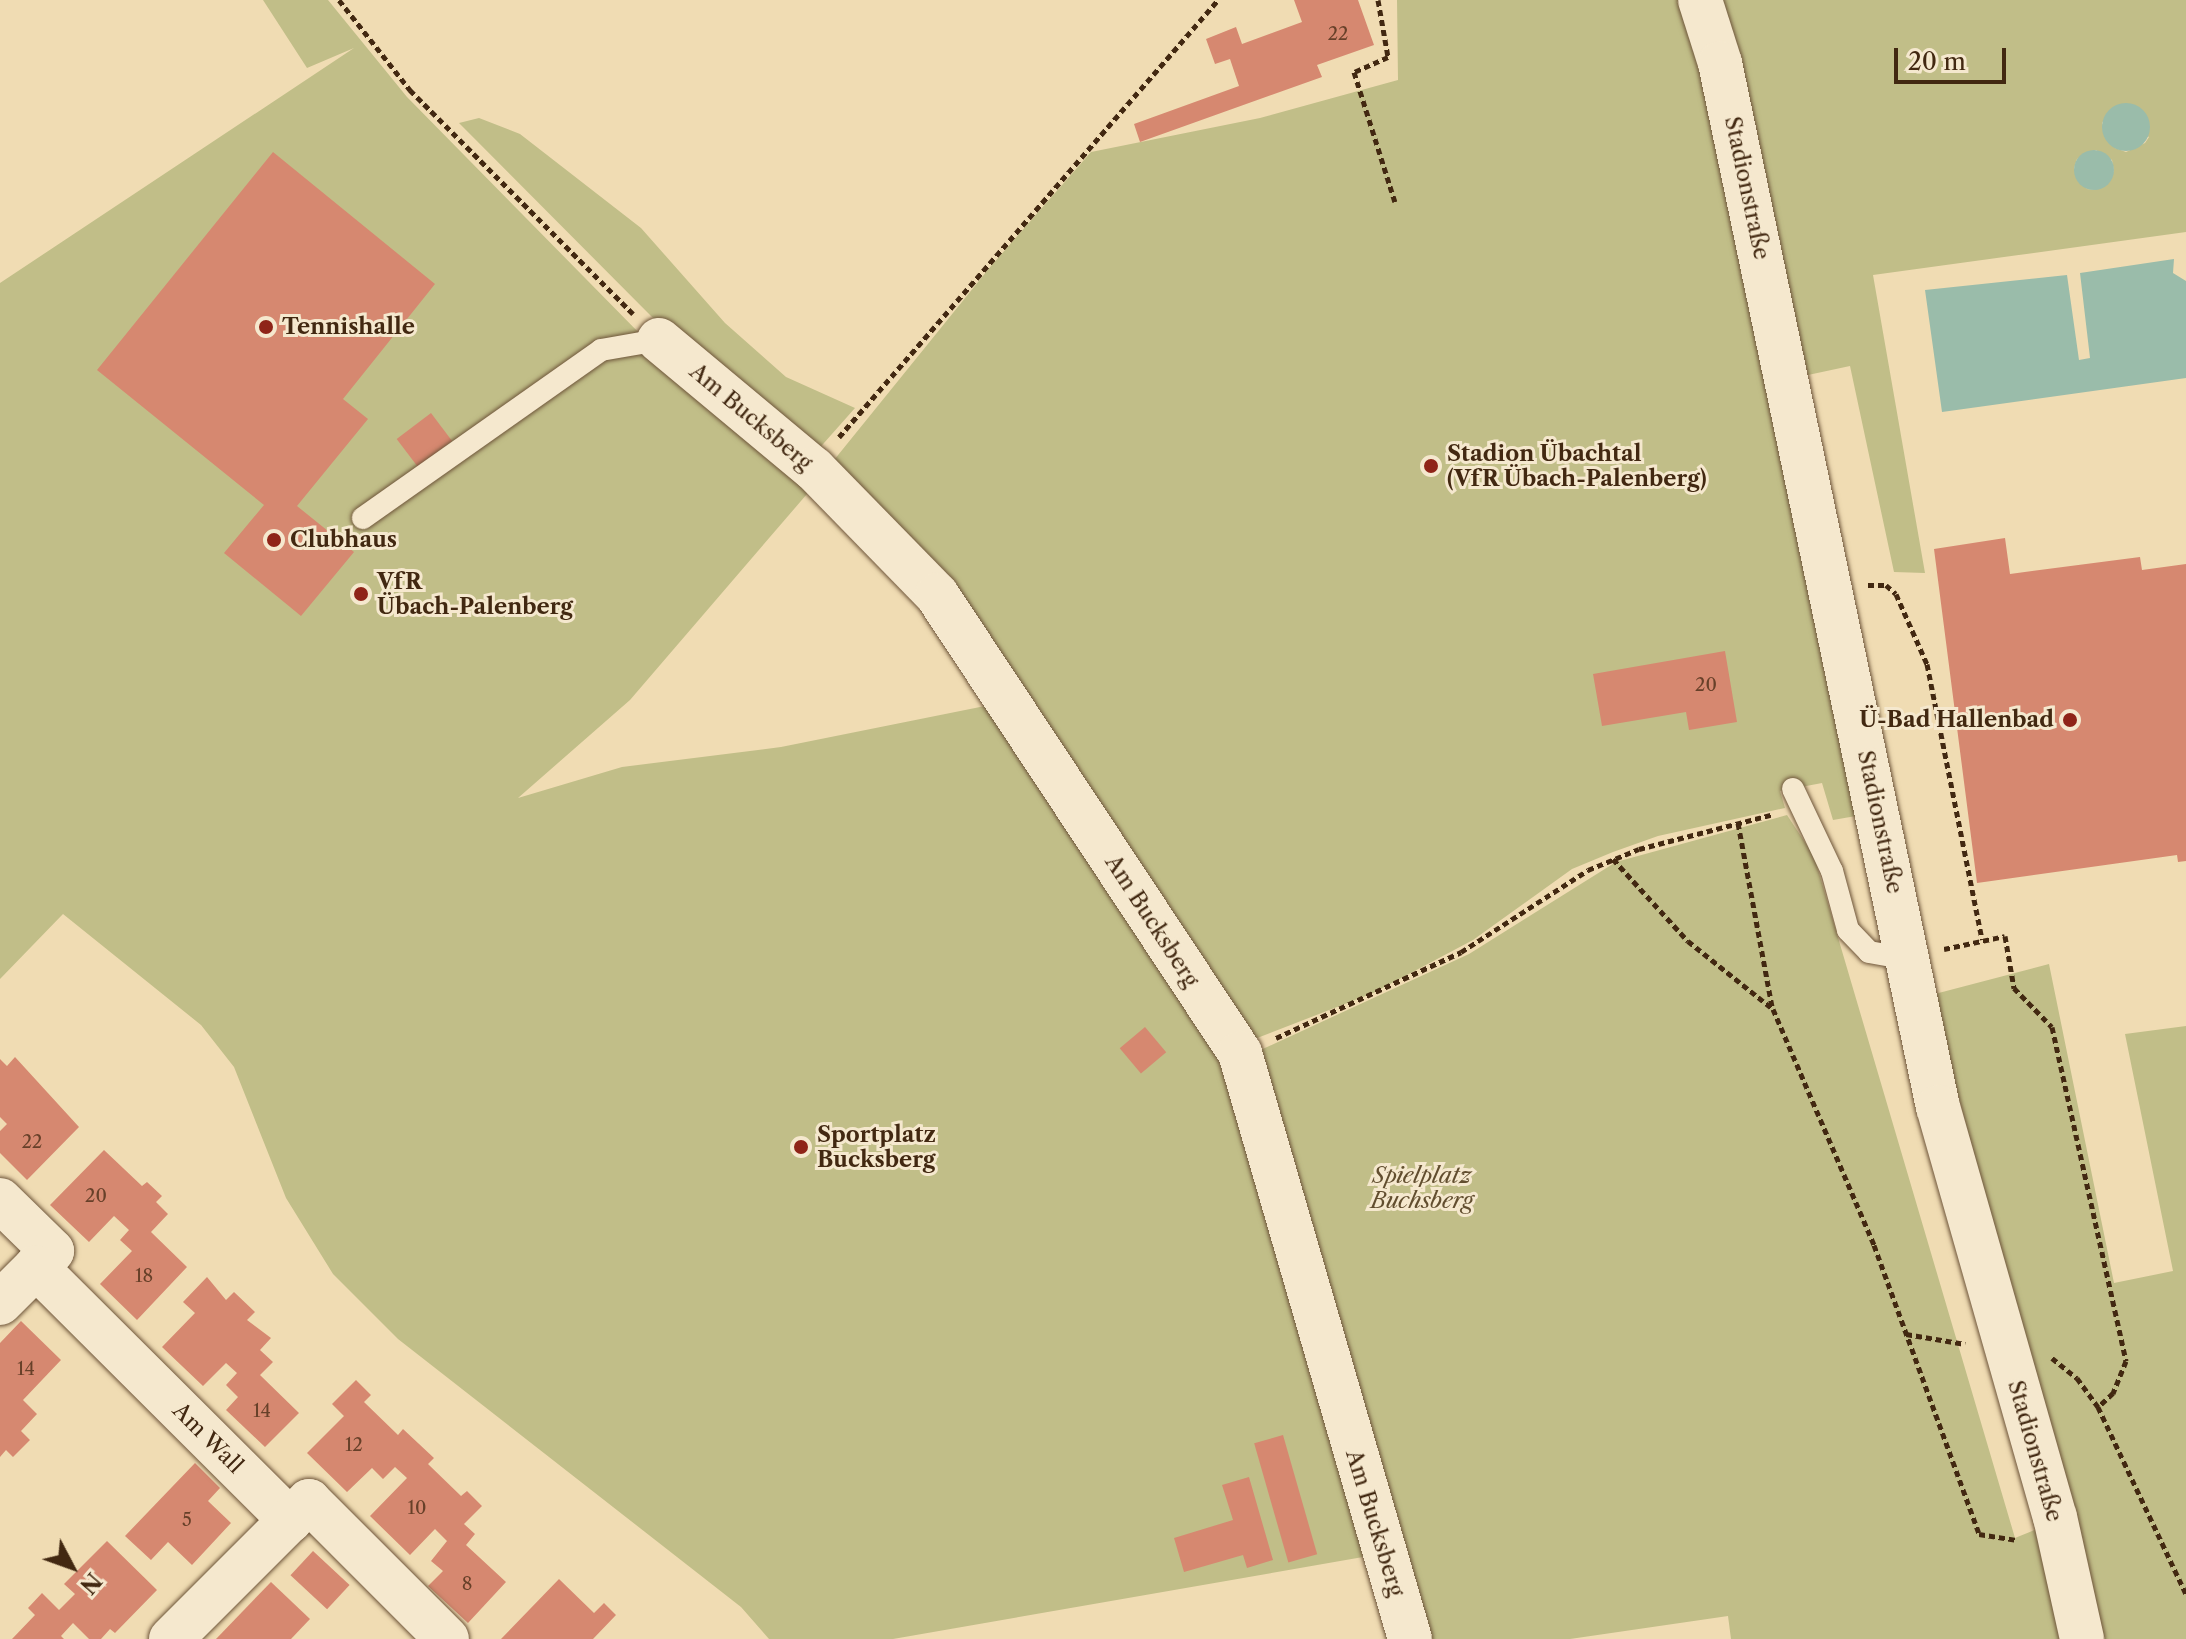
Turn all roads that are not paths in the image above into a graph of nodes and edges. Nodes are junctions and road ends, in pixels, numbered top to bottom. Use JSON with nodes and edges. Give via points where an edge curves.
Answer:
{"nodes":[{"id":1,"x":1700,"y":0,"type":"edge"},
{"id":2,"x":659,"y":340,"type":"joint"},
{"id":3,"x":363,"y":518,"type":"dead end"},
{"id":4,"x":1793,"y":789,"type":"dead end"},
{"id":5,"x":1909,"y":959,"type":"junction"},
{"id":6,"x":0,"y":1200,"type":"edge"},
{"id":7,"x":36,"y":1267,"type":"junction"},
{"id":8,"x":0,"y":1303,"type":"edge"},
{"id":9,"x":290,"y":1520,"type":"junction"},
{"id":10,"x":171,"y":1639,"type":"edge"},
{"id":11,"x":447,"y":1639,"type":"edge"},
{"id":12,"x":1410,"y":1639,"type":"edge"},
{"id":13,"x":2082,"y":1639,"type":"edge"}],
"edges":[{"from":1,"to":5,"type":"street","name":"Stadionstraße","via":[[1720,63]]},
{"from":2,"to":3,"type":"lane","via":[[601,350]]},
{"from":2,"to":12,"type":"street","name":"Am Bucksberg","via":[[814,469],[937,595],[1240,1053]]},
{"from":4,"to":5,"type":"lane","via":[[1832,871],[1848,930],[1869,952]]},
{"from":5,"to":13,"type":"street","name":"Stadionstraße","via":[[1938,1107],[2062,1547]]},
{"from":6,"to":7,"type":"street","via":[[52,1251]]},
{"from":7,"to":8,"type":"street"},
{"from":7,"to":9,"type":"street","name":"Am Wall"},
{"from":9,"to":10,"type":"street"},
{"from":9,"to":11,"type":"street","via":[[309,1501]]}]}
